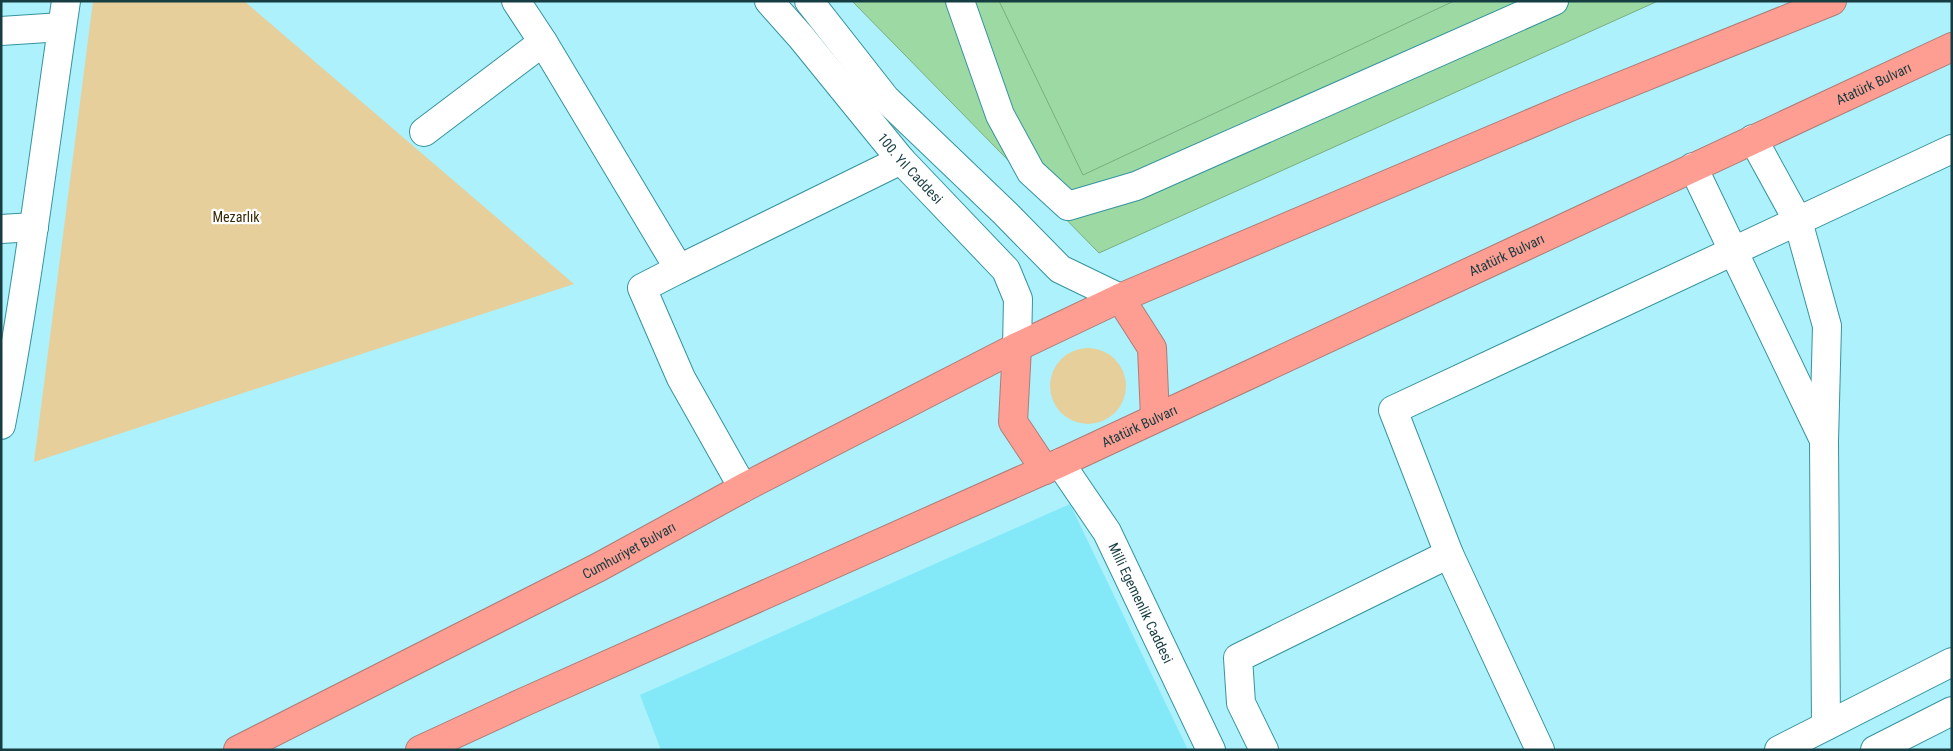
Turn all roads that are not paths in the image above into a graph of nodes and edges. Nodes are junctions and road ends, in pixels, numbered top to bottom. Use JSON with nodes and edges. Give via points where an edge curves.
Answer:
{"nodes":[{"id":1,"x":516,"y":1,"type":"edge"},
{"id":2,"x":769,"y":1,"type":"edge"},
{"id":3,"x":809,"y":1,"type":"edge"},
{"id":4,"x":960,"y":1,"type":"edge"},
{"id":5,"x":1554,"y":1,"type":"edge"},
{"id":6,"x":1832,"y":1,"type":"edge"},
{"id":7,"x":64,"y":14,"type":"edge"},
{"id":8,"x":1,"y":31,"type":"edge"},
{"id":9,"x":543,"y":42,"type":"junction"},
{"id":10,"x":1952,"y":47,"type":"edge"},
{"id":11,"x":424,"y":132,"type":"dead end"},
{"id":12,"x":1753,"y":139,"type":"junction"},
{"id":13,"x":1952,"y":149,"type":"edge"},
{"id":14,"x":901,"y":160,"type":"junction"},
{"id":15,"x":1693,"y":167,"type":"junction"},
{"id":16,"x":1798,"y":221,"type":"junction"},
{"id":17,"x":34,"y":227,"type":"junction"},
{"id":18,"x":1,"y":228,"type":"edge"},
{"id":19,"x":1734,"y":251,"type":"junction"},
{"id":20,"x":679,"y":269,"type":"junction"},
{"id":21,"x":1120,"y":298,"type":"junction"},
{"id":22,"x":1017,"y":348,"type":"junction"},
{"id":23,"x":1155,"y":418,"type":"junction"},
{"id":24,"x":1,"y":425,"type":"edge"},
{"id":25,"x":1824,"y":441,"type":"junction"},
{"id":26,"x":1053,"y":466,"type":"junction"},
{"id":27,"x":743,"y":488,"type":"junction"},
{"id":28,"x":1449,"y":554,"type":"junction"},
{"id":29,"x":1952,"y":662,"type":"edge"},
{"id":30,"x":1952,"y":711,"type":"edge"},
{"id":31,"x":1826,"y":726,"type":"junction"},
{"id":32,"x":238,"y":750,"type":"edge"},
{"id":33,"x":420,"y":750,"type":"edge"},
{"id":34,"x":1211,"y":750,"type":"edge"},
{"id":35,"x":1264,"y":750,"type":"edge"},
{"id":36,"x":1540,"y":750,"type":"edge"},
{"id":37,"x":1779,"y":750,"type":"edge"},
{"id":38,"x":1874,"y":750,"type":"edge"}],
"edges":[{"from":1,"to":9,"type":"street"},
{"from":2,"to":14,"type":"street","name":"100. Yıl Caddesi"},
{"from":3,"to":21,"type":"street","name":"100. Yıl Caddesi","via":[[885,98],[1060,269]]},
{"from":4,"to":5,"type":"street","via":[[1000,114],[1031,172],[1068,206],[1136,186]]},
{"from":6,"to":21,"type":"highway","via":[[1572,106]]},
{"from":7,"to":8,"type":"street"},
{"from":7,"to":17,"type":"street"},
{"from":9,"to":11,"type":"street"},
{"from":9,"to":20,"type":"street"},
{"from":10,"to":12,"type":"highway","name":"Atatürk Bulvarı"},
{"from":12,"to":15,"type":"highway","name":"Atatürk Bulvarı"},
{"from":12,"to":16,"type":"street"},
{"from":13,"to":16,"type":"street"},
{"from":14,"to":20,"type":"street"},
{"from":14,"to":22,"type":"street","name":"100. Yıl Caddesi","via":[[1006,270],[1018,299]]},
{"from":15,"to":19,"type":"street"},
{"from":15,"to":23,"type":"highway","name":"Atatürk Bulvarı"},
{"from":16,"to":19,"type":"street"},
{"from":16,"to":25,"type":"street","via":[[1827,326]]},
{"from":17,"to":18,"type":"street"},
{"from":17,"to":24,"type":"street"},
{"from":19,"to":25,"type":"street"},
{"from":19,"to":28,"type":"street","via":[[1394,410]]},
{"from":20,"to":27,"type":"street","via":[[642,288],[681,378]]},
{"from":21,"to":22,"type":"highway"},
{"from":21,"to":23,"type":"highway","via":[[1152,348]]},
{"from":22,"to":26,"type":"highway","via":[[1013,422]]},
{"from":22,"to":27,"type":"highway","name":"Cumhuriyet Bulvarı"},
{"from":23,"to":26,"type":"highway","name":"Atatürk Bulvarı"},
{"from":25,"to":31,"type":"street"},
{"from":26,"to":33,"type":"highway"},
{"from":26,"to":34,"type":"street","name":"Milli Egemenlik Caddesi","via":[[1107,532]]},
{"from":27,"to":32,"type":"highway","name":"Cumhuriyet Bulvarı","via":[[599,568]]},
{"from":28,"to":35,"type":"street","via":[[1238,658],[1241,703]]},
{"from":28,"to":36,"type":"street"},
{"from":29,"to":31,"type":"street"},
{"from":30,"to":38,"type":"street"},
{"from":31,"to":37,"type":"street"}]}
